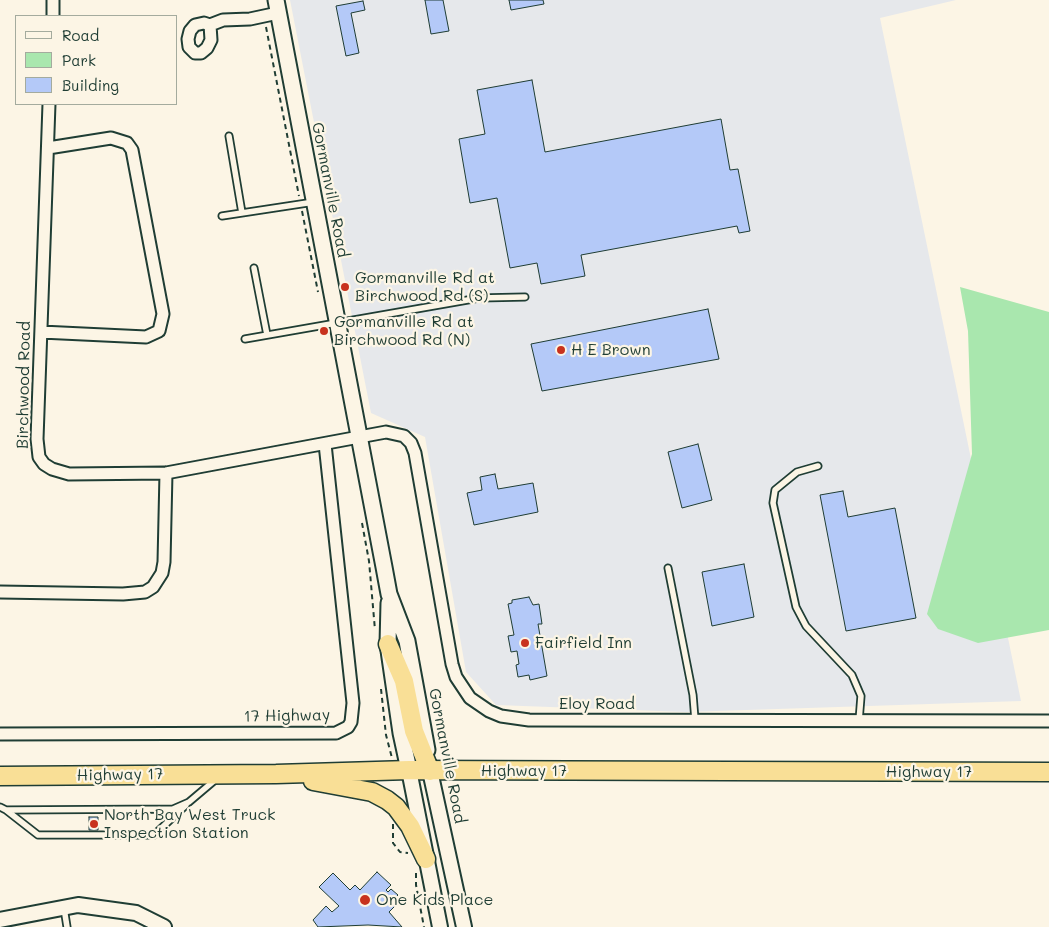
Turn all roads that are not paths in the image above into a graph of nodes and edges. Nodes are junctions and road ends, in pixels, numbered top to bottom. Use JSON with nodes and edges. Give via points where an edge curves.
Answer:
{"nodes":[{"id":1,"x":53,"y":0,"type":"edge"},
{"id":2,"x":273,"y":10,"type":"edge"},
{"id":3,"x":53,"y":15,"type":"edge"},
{"id":4,"x":210,"y":25,"type":"dead end"},
{"id":5,"x":49,"y":105,"type":"edge"},
{"id":6,"x":229,"y":136,"type":"dead end"},
{"id":7,"x":48,"y":148,"type":"junction"},
{"id":8,"x":308,"y":203,"type":"junction"},
{"id":9,"x":242,"y":213,"type":"junction"},
{"id":10,"x":222,"y":216,"type":"dead end"},
{"id":11,"x":254,"y":268,"type":"dead end"},
{"id":12,"x":526,"y":298,"type":"dead end"},
{"id":13,"x":337,"y":322,"type":"junction"},
{"id":14,"x":41,"y":332,"type":"junction"},
{"id":15,"x":266,"y":335,"type":"junction"},
{"id":16,"x":245,"y":340,"type":"dead end"},
{"id":17,"x":360,"y":437,"type":"junction"},
{"id":18,"x":325,"y":444,"type":"junction"},
{"id":19,"x":818,"y":466,"type":"dead end"},
{"id":20,"x":166,"y":473,"type":"junction"},
{"id":21,"x":668,"y":568,"type":"dead end"},
{"id":22,"x":0,"y":592,"type":"edge"},
{"id":23,"x":389,"y":594,"type":"junction"},
{"id":24,"x":382,"y":641,"type":"junction"},
{"id":25,"x":695,"y":720,"type":"junction"},
{"id":26,"x":859,"y":721,"type":"junction"},
{"id":27,"x":1049,"y":722,"type":"edge"},
{"id":28,"x":0,"y":734,"type":"edge"},
{"id":29,"x":403,"y":771,"type":"junction"},
{"id":30,"x":430,"y":771,"type":"junction"},
{"id":31,"x":1049,"y":772,"type":"edge"},
{"id":32,"x":221,"y":774,"type":"junction"},
{"id":33,"x":276,"y":774,"type":"junction"},
{"id":34,"x":0,"y":776,"type":"edge"},
{"id":35,"x":189,"y":802,"type":"junction"},
{"id":36,"x":3,"y":808,"type":"edge"},
{"id":37,"x":426,"y":859,"type":"junction"},
{"id":38,"x":64,"y":908,"type":"junction"},
{"id":39,"x":0,"y":920,"type":"edge"},
{"id":40,"x":67,"y":927,"type":"edge"},
{"id":41,"x":164,"y":927,"type":"edge"},
{"id":42,"x":440,"y":927,"type":"edge"},
{"id":43,"x":464,"y":927,"type":"edge"}],
"edges":[{"from":1,"to":3,"type":"street"},
{"from":2,"to":4,"type":"street"},
{"from":2,"to":8,"type":"main road","name":"Gormanville Road"},
{"from":5,"to":7,"type":"street","name":"Birchwood Road"},
{"from":6,"to":9,"type":"lane"},
{"from":7,"to":14,"type":"street","name":"Birchwood Road"},
{"from":7,"to":14,"type":"street","via":[[111,138],[127,143],[132,150],[164,314],[159,331],[146,337]]},
{"from":8,"to":9,"type":"lane"},
{"from":8,"to":13,"type":"main road","name":"Gormanville Road"},
{"from":9,"to":10,"type":"lane"},
{"from":11,"to":15,"type":"lane"},
{"from":12,"to":13,"type":"lane","via":[[479,298]]},
{"from":13,"to":15,"type":"lane"},
{"from":13,"to":17,"type":"main road","name":"Gormanville Road"},
{"from":14,"to":20,"type":"street","name":"Birchwood Road","via":[[37,438],[39,457],[44,464],[69,474]]},
{"from":15,"to":16,"type":"lane"},
{"from":17,"to":18,"type":"street","name":"Birchwood Road"},
{"from":17,"to":23,"type":"main road","name":"Gormanville Road"},
{"from":17,"to":25,"type":"street","name":"Eloy Road","via":[[396,432],[411,443],[452,664],[456,677],[470,698],[489,712],[522,719]]},
{"from":18,"to":20,"type":"street","name":"Birchwood Road"},
{"from":18,"to":28,"type":"street","name":"17 Highway","via":[[353,703],[348,727],[336,733]]},
{"from":19,"to":26,"type":"lane","via":[[797,472],[775,490],[773,503],[796,606],[806,626],[852,675],[861,696]]},
{"from":20,"to":22,"type":"street","via":[[164,562],[153,588],[123,594]]},
{"from":21,"to":25,"type":"lane"},
{"from":23,"to":24,"type":"main road","name":"Gormanville Road"},
{"from":23,"to":30,"type":"main road","name":"Gormanville Road","via":[[407,642]]},
{"from":24,"to":29,"type":"main road","name":"Gormanville Road","via":[[401,733]]},
{"from":24,"to":30,"type":"highway","via":[[404,681],[414,731]]},
{"from":25,"to":26,"type":"street","name":"Eloy Road"},
{"from":26,"to":27,"type":"street","name":"Eloy Road"},
{"from":29,"to":30,"type":"highway","name":"Highway 17"},
{"from":29,"to":33,"type":"highway","name":"Highway 17"},
{"from":29,"to":37,"type":"street","name":"Gormanville Road"},
{"from":30,"to":31,"type":"highway","name":"Highway 17"},
{"from":30,"to":43,"type":"street","name":"Gormanville Road"},
{"from":32,"to":33,"type":"highway","name":"Highway 17"},
{"from":32,"to":34,"type":"highway","name":"Highway 17"},
{"from":32,"to":35,"type":"lane"},
{"from":33,"to":37,"type":"highway","via":[[372,792],[387,800],[410,826]]},
{"from":35,"to":36,"type":"lane","via":[[173,809]]},
{"from":35,"to":36,"type":"lane","via":[[154,834],[38,835]]},
{"from":37,"to":42,"type":"street","name":"Gormanville Road"},
{"from":38,"to":39,"type":"street"},
{"from":38,"to":40,"type":"lane"},
{"from":38,"to":41,"type":"street","via":[[78,905],[136,913]]}]}
